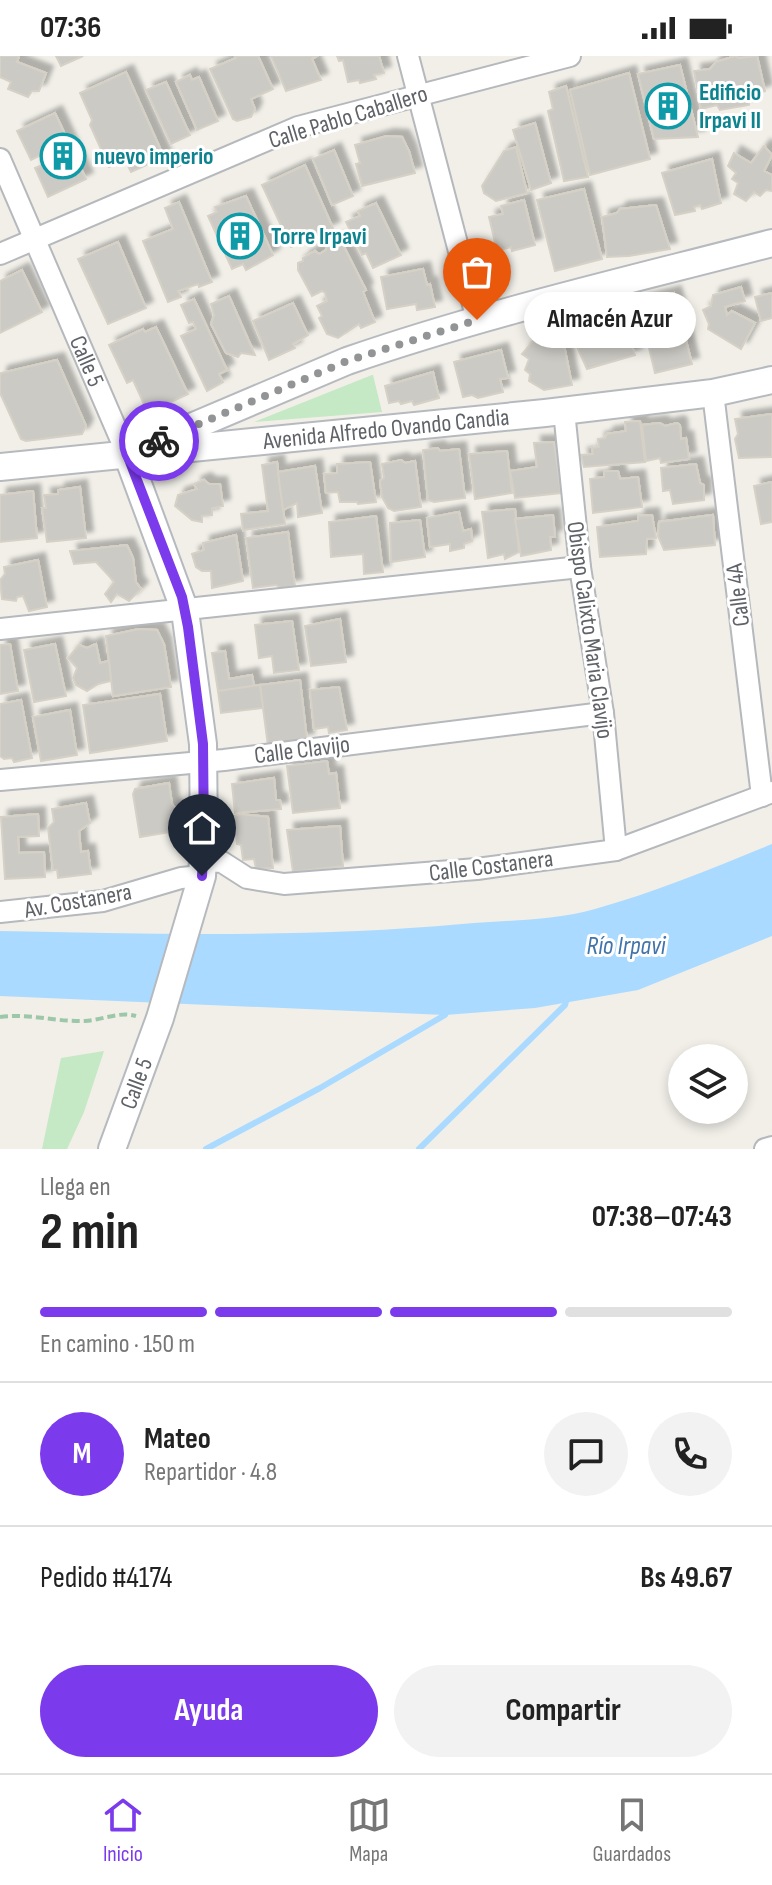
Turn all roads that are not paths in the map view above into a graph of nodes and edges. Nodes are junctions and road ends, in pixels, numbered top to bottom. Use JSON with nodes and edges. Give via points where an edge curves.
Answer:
{"nodes":[{"id":1,"x":408,"y":56,"type":"edge"},
{"id":2,"x":570,"y":56,"type":"edge"},
{"id":3,"x":418,"y":95,"type":"junction"},
{"id":4,"x":0,"y":159,"type":"edge"},
{"id":5,"x":35,"y":239,"type":"junction"},
{"id":6,"x":772,"y":243,"type":"edge"},
{"id":7,"x":0,"y":254,"type":"edge"},
{"id":8,"x":477,"y":320,"type":"junction"},
{"id":9,"x":772,"y":380,"type":"edge"},
{"id":10,"x":713,"y":393,"type":"junction"},
{"id":11,"x":564,"y":411,"type":"junction"},
{"id":12,"x":127,"y":454,"type":"junction"},
{"id":13,"x":0,"y":467,"type":"edge"},
{"id":14,"x":580,"y":567,"type":"junction"},
{"id":15,"x":185,"y":611,"type":"junction"},
{"id":16,"x":0,"y":629,"type":"edge"},
{"id":17,"x":603,"y":713,"type":"junction"},
{"id":18,"x":203,"y":761,"type":"junction"},
{"id":19,"x":0,"y":780,"type":"edge"},
{"id":20,"x":767,"y":794,"type":"edge"},
{"id":21,"x":616,"y":850,"type":"junction"},
{"id":22,"x":200,"y":878,"type":"junction"},
{"id":23,"x":0,"y":912,"type":"edge"},
{"id":24,"x":772,"y":1147,"type":"edge"},
{"id":25,"x":112,"y":1149,"type":"edge"},
{"id":26,"x":765,"y":1149,"type":"edge"}],
"edges":[{"from":1,"to":3,"type":"street"},
{"from":2,"to":3,"type":"street","name":"Calle Pablo Caballero"},
{"from":3,"to":5,"type":"street","name":"Calle Pablo Caballero","via":[[298,127]]},
{"from":3,"to":8,"type":"street"},
{"from":4,"to":5,"type":"street","name":"Calle 5"},
{"from":5,"to":7,"type":"street","name":"Calle Pablo Caballero"},
{"from":5,"to":12,"type":"street","name":"Calle 5"},
{"from":6,"to":8,"type":"main road"},
{"from":8,"to":12,"type":"main road","via":[[347,361]]},
{"from":9,"to":10,"type":"main road","name":"Avenida Alfredo Ovando Candia"},
{"from":10,"to":11,"type":"main road","name":"Avenida Alfredo Ovando Candia"},
{"from":10,"to":20,"type":"street","name":"Calle 4A"},
{"from":11,"to":12,"type":"main road","name":"Avenida Alfredo Ovando Candia"},
{"from":11,"to":14,"type":"street","name":"Obispo Calixto Maria Clavijo"},
{"from":12,"to":13,"type":"main road","name":"Avenida Alfredo Ovando Candia"},
{"from":12,"to":15,"type":"main road","name":"Calle 5"},
{"from":14,"to":15,"type":"street"},
{"from":14,"to":17,"type":"street","name":"Obispo Calixto Maria Clavijo"},
{"from":15,"to":16,"type":"street"},
{"from":15,"to":18,"type":"main road","name":"Calle 5"},
{"from":17,"to":18,"type":"street","name":"Calle Clavijo"},
{"from":17,"to":21,"type":"street","name":"Obispo Calixto Maria Clavijo"},
{"from":18,"to":19,"type":"street","name":"Calle Clavijo"},
{"from":18,"to":22,"type":"main road","name":"Calle 5"},
{"from":20,"to":21,"type":"street","name":"Calle Costanera"},
{"from":21,"to":22,"type":"street","name":"Calle Costanera","via":[[477,869],[284,884],[247,878],[222,862]]},
{"from":22,"to":23,"type":"street","name":"Av. Costanera","via":[[181,878],[103,901]]},
{"from":22,"to":25,"type":"main road","name":"Calle 5"},
{"from":24,"to":26,"type":"street"}]}
